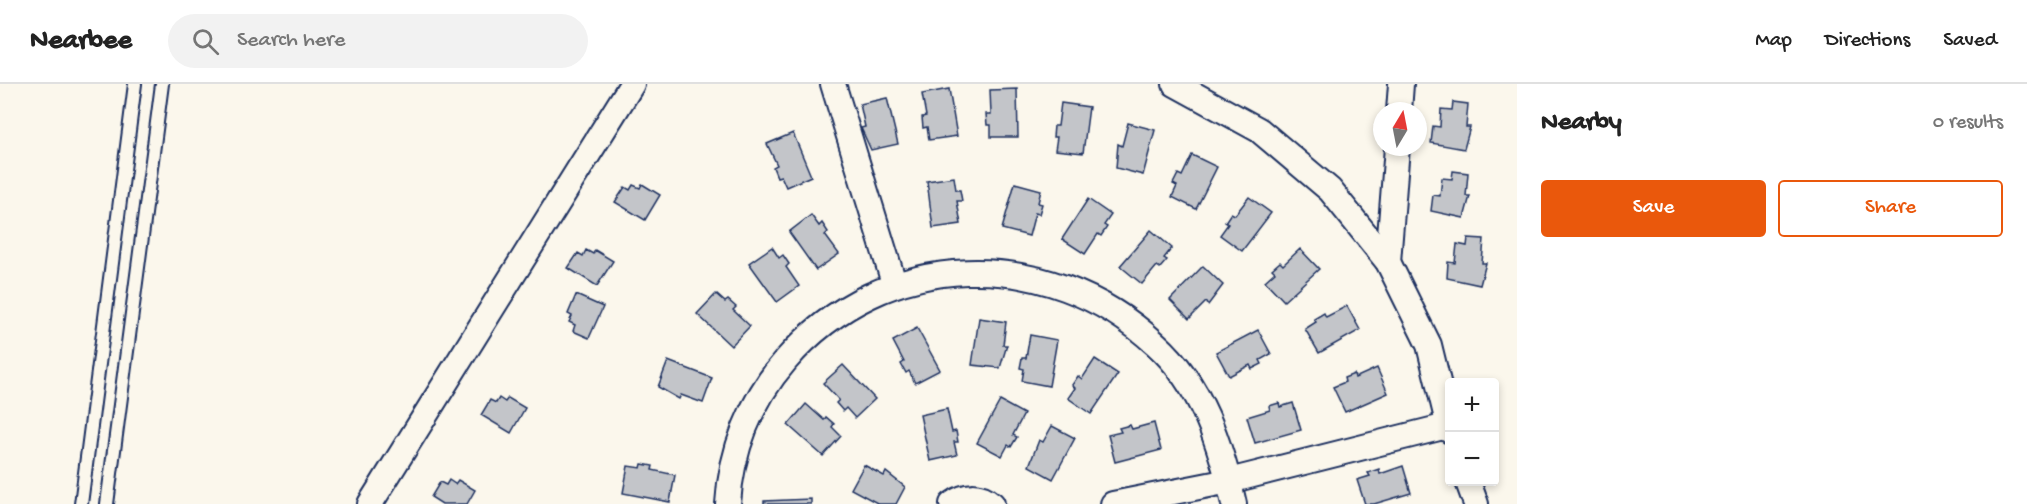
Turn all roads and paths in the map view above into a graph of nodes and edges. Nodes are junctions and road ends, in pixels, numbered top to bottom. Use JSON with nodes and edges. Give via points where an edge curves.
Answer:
{"nodes":[{"id":1,"x":135,"y":84,"type":"edge"},
{"id":2,"x":162,"y":84,"type":"edge"},
{"id":3,"x":632,"y":84,"type":"edge"},
{"id":4,"x":833,"y":84,"type":"edge"},
{"id":5,"x":1175,"y":84,"type":"edge"},
{"id":6,"x":1401,"y":84,"type":"edge"},
{"id":7,"x":1400,"y":102,"type":"edge"},
{"id":8,"x":1395,"y":156,"type":"edge"},
{"id":9,"x":1388,"y":262,"type":"junction"},
{"id":10,"x":894,"y":284,"type":"junction"},
{"id":11,"x":1445,"y":415,"type":"edge"},
{"id":12,"x":1445,"y":429,"type":"edge"},
{"id":13,"x":1469,"y":486,"type":"edge"},
{"id":14,"x":1231,"y":492,"type":"edge"},
{"id":15,"x":81,"y":504,"type":"edge"},
{"id":16,"x":107,"y":504,"type":"edge"},
{"id":17,"x":370,"y":504,"type":"edge"},
{"id":18,"x":728,"y":504,"type":"edge"},
{"id":19,"x":952,"y":504,"type":"edge"},
{"id":20,"x":992,"y":504,"type":"edge"},
{"id":21,"x":1113,"y":504,"type":"edge"},
{"id":22,"x":1476,"y":504,"type":"edge"}],
"edges":[{"from":1,"to":15,"type":"lane"},
{"from":2,"to":16,"type":"lane"},
{"from":3,"to":17,"type":"street"},
{"from":4,"to":10,"type":"street"},
{"from":5,"to":9,"type":"street","via":[[1259,130],[1330,189]]},
{"from":6,"to":7,"type":"street"},
{"from":8,"to":9,"type":"street"},
{"from":9,"to":11,"type":"street","via":[[1429,345]]},
{"from":10,"to":14,"type":"street","via":[[973,271],[1012,273],[1050,281],[1087,295],[1121,315],[1158,345],[1188,382],[1223,454]]},
{"from":10,"to":18,"type":"street","via":[[859,299],[826,321],[771,376],[750,412],[737,447]]},
{"from":12,"to":14,"type":"street"},
{"from":13,"to":22,"type":"street"},
{"from":14,"to":21,"type":"street"},
{"from":19,"to":20,"type":"street","via":[[967,496],[977,496]]}]}
